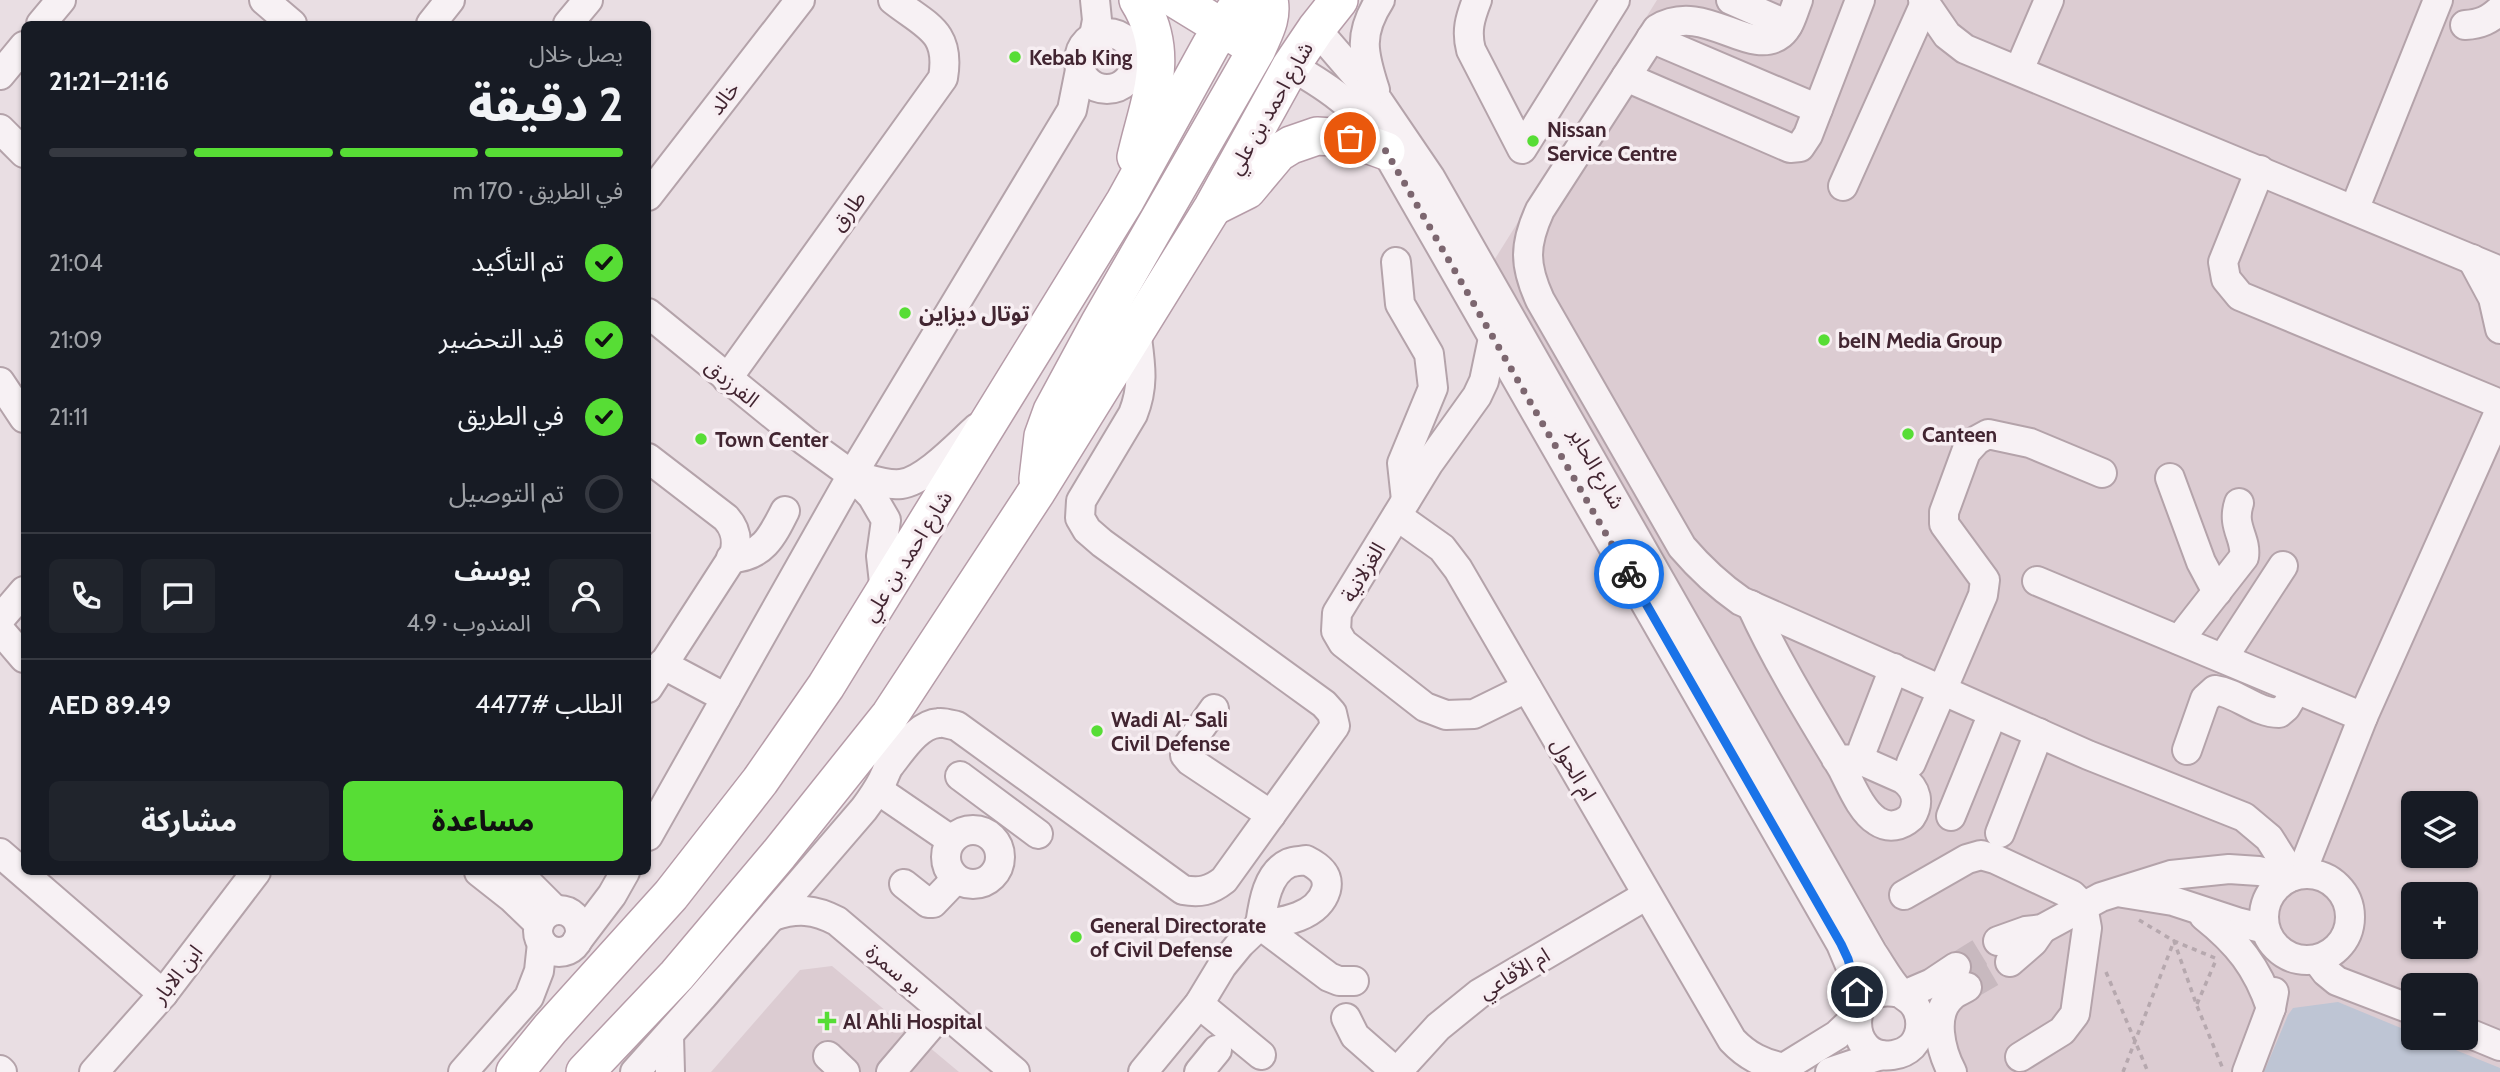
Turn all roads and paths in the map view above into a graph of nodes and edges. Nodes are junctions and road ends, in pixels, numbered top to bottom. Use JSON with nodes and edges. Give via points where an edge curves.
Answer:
{"nodes":[{"id":1,"x":264,"y":0,"type":"edge"},
{"id":2,"x":450,"y":0,"type":"edge"},
{"id":3,"x":588,"y":0,"type":"edge"},
{"id":4,"x":800,"y":0,"type":"edge"},
{"id":5,"x":892,"y":0,"type":"edge"},
{"id":6,"x":1095,"y":0,"type":"edge"},
{"id":7,"x":1138,"y":0,"type":"edge"},
{"id":8,"x":1177,"y":0,"type":"edge"},
{"id":9,"x":1339,"y":0,"type":"edge"},
{"id":10,"x":1380,"y":0,"type":"edge"},
{"id":11,"x":1477,"y":0,"type":"edge"},
{"id":12,"x":1615,"y":0,"type":"edge"},
{"id":13,"x":1731,"y":0,"type":"edge"},
{"id":14,"x":1860,"y":0,"type":"edge"},
{"id":15,"x":2049,"y":0,"type":"edge"},
{"id":16,"x":2438,"y":0,"type":"edge"},
{"id":17,"x":1924,"y":2,"type":"edge"},
{"id":18,"x":2500,"y":9,"type":"edge"},
{"id":19,"x":1793,"y":13,"type":"edge"},
{"id":20,"x":1266,"y":14,"type":"edge"},
{"id":21,"x":288,"y":21,"type":"edge"},
{"id":22,"x":434,"y":21,"type":"edge"},
{"id":23,"x":570,"y":21,"type":"edge"},
{"id":24,"x":2465,"y":24,"type":"dead end"},
{"id":25,"x":1094,"y":36,"type":"junction"},
{"id":26,"x":1651,"y":38,"type":"junction"},
{"id":27,"x":21,"y":50,"type":"edge"},
{"id":28,"x":1291,"y":66,"type":"junction"},
{"id":29,"x":2019,"y":70,"type":"junction"},
{"id":30,"x":0,"y":75,"type":"edge"},
{"id":31,"x":1626,"y":77,"type":"junction"},
{"id":32,"x":1090,"y":79,"type":"junction"},
{"id":33,"x":1379,"y":102,"type":"junction"},
{"id":34,"x":1818,"y":110,"type":"junction"},
{"id":35,"x":0,"y":129,"type":"edge"},
{"id":36,"x":21,"y":150,"type":"edge"},
{"id":37,"x":1386,"y":151,"type":"junction"},
{"id":38,"x":2260,"y":170,"type":"junction"},
{"id":39,"x":1843,"y":186,"type":"dead end"},
{"id":40,"x":651,"y":192,"type":"edge"},
{"id":41,"x":1125,"y":201,"type":"junction"},
{"id":42,"x":1213,"y":207,"type":"junction"},
{"id":43,"x":2354,"y":210,"type":"junction"},
{"id":44,"x":2472,"y":259,"type":"junction"},
{"id":45,"x":1396,"y":261,"type":"dead end"},
{"id":46,"x":2500,"y":271,"type":"edge"},
{"id":47,"x":651,"y":316,"type":"edge"},
{"id":48,"x":2500,"y":322,"type":"edge"},
{"id":49,"x":1136,"y":331,"type":"junction"},
{"id":50,"x":1493,"y":338,"type":"junction"},
{"id":51,"x":727,"y":379,"type":"junction"},
{"id":52,"x":0,"y":382,"type":"edge"},
{"id":53,"x":1477,"y":396,"type":"junction"},
{"id":54,"x":1532,"y":404,"type":"junction"},
{"id":55,"x":2500,"y":404,"type":"edge"},
{"id":56,"x":2500,"y":411,"type":"edge"},
{"id":57,"x":21,"y":414,"type":"edge"},
{"id":58,"x":990,"y":417,"type":"junction"},
{"id":59,"x":651,"y":466,"type":"edge"},
{"id":60,"x":2102,"y":473,"type":"dead end"},
{"id":61,"x":852,"y":475,"type":"junction"},
{"id":62,"x":2170,"y":478,"type":"dead end"},
{"id":63,"x":1037,"y":491,"type":"junction"},
{"id":64,"x":2239,"y":503,"type":"dead end"},
{"id":65,"x":1401,"y":508,"type":"junction"},
{"id":66,"x":785,"y":511,"type":"dead end"},
{"id":67,"x":731,"y":558,"type":"junction"},
{"id":68,"x":2283,"y":566,"type":"dead end"},
{"id":69,"x":2037,"y":581,"type":"dead end"},
{"id":70,"x":885,"y":592,"type":"junction"},
{"id":71,"x":2217,"y":593,"type":"junction"},
{"id":72,"x":21,"y":594,"type":"edge"},
{"id":73,"x":1751,"y":605,"type":"junction"},
{"id":74,"x":0,"y":619,"type":"edge"},
{"id":75,"x":1796,"y":625,"type":"junction"},
{"id":76,"x":0,"y":630,"type":"edge"},
{"id":77,"x":2179,"y":640,"type":"junction"},
{"id":78,"x":21,"y":654,"type":"edge"},
{"id":79,"x":667,"y":656,"type":"junction"},
{"id":80,"x":2222,"y":658,"type":"junction"},
{"id":81,"x":1894,"y":668,"type":"junction"},
{"id":82,"x":1784,"y":669,"type":"junction"},
{"id":83,"x":651,"y":683,"type":"edge"},
{"id":84,"x":1527,"y":688,"type":"junction"},
{"id":85,"x":731,"y":690,"type":"junction"},
{"id":86,"x":1944,"y":690,"type":"junction"},
{"id":87,"x":2296,"y":690,"type":"junction"},
{"id":88,"x":1214,"y":709,"type":"dead end"},
{"id":89,"x":1993,"y":713,"type":"junction"},
{"id":90,"x":890,"y":715,"type":"junction"},
{"id":91,"x":2363,"y":718,"type":"junction"},
{"id":92,"x":2039,"y":733,"type":"junction"},
{"id":93,"x":1863,"y":748,"type":"dead end"},
{"id":94,"x":2187,"y":750,"type":"dead end"},
{"id":95,"x":1836,"y":759,"type":"dead end"},
{"id":96,"x":1911,"y":763,"type":"dead end"},
{"id":97,"x":890,"y":765,"type":"junction"},
{"id":98,"x":960,"y":776,"type":"dead end"},
{"id":99,"x":878,"y":790,"type":"junction"},
{"id":100,"x":1006,"y":810,"type":"junction"},
{"id":101,"x":1271,"y":815,"type":"junction"},
{"id":102,"x":1951,"y":816,"type":"dead end"},
{"id":103,"x":651,"y":831,"type":"edge"},
{"id":104,"x":2000,"y":833,"type":"dead end"},
{"id":105,"x":1038,"y":834,"type":"dead end"},
{"id":106,"x":989,"y":835,"type":"junction"},
{"id":107,"x":951,"y":840,"type":"junction"},
{"id":108,"x":3,"y":862,"type":"edge"},
{"id":109,"x":819,"y":863,"type":"junction"},
{"id":110,"x":483,"y":875,"type":"edge"},
{"id":111,"x":519,"y":875,"type":"edge"},
{"id":112,"x":622,"y":876,"type":"edge"},
{"id":113,"x":2294,"y":876,"type":"junction"},
{"id":114,"x":243,"y":877,"type":"edge"},
{"id":115,"x":956,"y":879,"type":"junction"},
{"id":116,"x":904,"y":884,"type":"dead end"},
{"id":117,"x":1647,"y":895,"type":"junction"},
{"id":118,"x":1904,"y":895,"type":"dead end"},
{"id":119,"x":2100,"y":899,"type":"junction"},
{"id":120,"x":2192,"y":906,"type":"junction"},
{"id":121,"x":774,"y":916,"type":"junction"},
{"id":122,"x":837,"y":920,"type":"junction"},
{"id":123,"x":549,"y":922,"type":"junction"},
{"id":124,"x":2269,"y":937,"type":"junction"},
{"id":125,"x":2174,"y":941,"type":"junction"},
{"id":126,"x":2343,"y":942,"type":"junction"},
{"id":127,"x":2004,"y":951,"type":"tunnel mouth"},
{"id":128,"x":2316,"y":960,"type":"junction"},
{"id":129,"x":2103,"y":966,"type":"dead end"},
{"id":130,"x":1354,"y":981,"type":"dead end"},
{"id":131,"x":2370,"y":992,"type":"junction"},
{"id":132,"x":163,"y":994,"type":"junction"},
{"id":133,"x":1902,"y":994,"type":"junction"},
{"id":134,"x":1199,"y":1004,"type":"junction"},
{"id":135,"x":2401,"y":1005,"type":"edge"},
{"id":136,"x":2196,"y":1006,"type":"junction"},
{"id":137,"x":2271,"y":1008,"type":"junction"},
{"id":138,"x":943,"y":1011,"type":"junction"},
{"id":139,"x":1858,"y":1012,"type":"junction"},
{"id":140,"x":1346,"y":1018,"type":"dead end"},
{"id":141,"x":550,"y":1029,"type":"junction"},
{"id":142,"x":1920,"y":1031,"type":"junction"},
{"id":143,"x":668,"y":1036,"type":"junction"},
{"id":144,"x":2478,"y":1037,"type":"edge"},
{"id":145,"x":1732,"y":1040,"type":"junction"},
{"id":146,"x":2136,"y":1042,"type":"junction"},
{"id":147,"x":2500,"y":1046,"type":"edge"},
{"id":148,"x":1261,"y":1055,"type":"dead end"},
{"id":149,"x":2020,"y":1057,"type":"dead end"},
{"id":150,"x":1892,"y":1061,"type":"edge"},
{"id":151,"x":1781,"y":1070,"type":"edge"},
{"id":152,"x":94,"y":1072,"type":"edge"},
{"id":153,"x":463,"y":1072,"type":"edge"},
{"id":154,"x":496,"y":1072,"type":"edge"},
{"id":155,"x":515,"y":1072,"type":"edge"},
{"id":156,"x":585,"y":1072,"type":"edge"},
{"id":157,"x":635,"y":1072,"type":"edge"},
{"id":158,"x":670,"y":1072,"type":"edge"},
{"id":159,"x":891,"y":1072,"type":"edge"},
{"id":160,"x":1015,"y":1072,"type":"edge"},
{"id":161,"x":1143,"y":1072,"type":"edge"},
{"id":162,"x":1397,"y":1072,"type":"edge"},
{"id":163,"x":1735,"y":1072,"type":"edge"},
{"id":164,"x":1830,"y":1072,"type":"edge"},
{"id":165,"x":1936,"y":1072,"type":"edge"},
{"id":166,"x":1952,"y":1072,"type":"edge"},
{"id":167,"x":2123,"y":1072,"type":"edge"},
{"id":168,"x":2148,"y":1072,"type":"edge"},
{"id":169,"x":2225,"y":1072,"type":"edge"},
{"id":170,"x":2247,"y":1072,"type":"edge"}],
"edges":[{"from":1,"to":21,"type":"street"},
{"from":2,"to":22,"type":"street"},
{"from":3,"to":23,"type":"street"},
{"from":4,"to":40,"type":"street","name":"خالد"},
{"from":5,"to":51,"type":"street","name":"طارق","via":[[940,37],[947,58],[943,78]]},
{"from":6,"to":25,"type":"street"},
{"from":7,"to":41,"type":"main road","via":[[1149,17],[1157,52]]},
{"from":8,"to":20,"type":"main road"},
{"from":9,"to":20,"type":"main road","name":"شارع احمد بن علي"},
{"from":10,"to":33,"type":"street","via":[[1363,39]]},
{"from":11,"to":12,"type":"street","via":[[1467,35],[1471,50],[1522,149]]},
{"from":13,"to":19,"type":"street"},
{"from":14,"to":34,"type":"street"},
{"from":15,"to":29,"type":"street"},
{"from":16,"to":43,"type":"street"},
{"from":17,"to":29,"type":"street","via":[[1956,43]]},
{"from":17,"to":39,"type":"street"},
{"from":18,"to":24,"type":"street","via":[[2479,24]]},
{"from":19,"to":26,"type":"street","via":[[1780,35],[1762,40],[1686,15],[1665,22]]},
{"from":20,"to":28,"type":"main road"},
{"from":20,"to":33,"type":"street","name":"شارع الحاير"},
{"from":20,"to":41,"type":"main road","name":"شارع احمد بن علي"},
{"from":20,"to":63,"type":"main road","via":[[1052,411],[1043,436]]},
{"from":25,"to":32,"type":"street","via":[[1081,51]]},
{"from":25,"to":32,"type":"street","via":[[1109,33],[1125,39],[1136,62],[1131,78],[1109,90]]},
{"from":26,"to":31,"type":"street"},
{"from":26,"to":34,"type":"street"},
{"from":27,"to":30,"type":"street"},
{"from":28,"to":37,"type":"street","name":"شارع الحاير","via":[[1342,97]]},
{"from":28,"to":42,"type":"main road","name":"شارع احمد بن علي"},
{"from":29,"to":38,"type":"street"},
{"from":31,"to":34,"type":"street","via":[[1790,148],[1804,144]]},
{"from":31,"to":73,"type":"street","via":[[1540,210],[1527,252],[1530,277],[1682,547],[1720,586]]},
{"from":32,"to":61,"type":"street"},
{"from":33,"to":133,"type":"street","name":"شارع الحاير","via":[[1453,216],[1872,952]]},
{"from":35,"to":36,"type":"street"},
{"from":37,"to":42,"type":"main road","via":[[1350,138],[1317,136],[1278,153],[1247,190]]},
{"from":37,"to":50,"type":"street","name":"شارع الحاير"},
{"from":38,"to":43,"type":"street"},
{"from":38,"to":55,"type":"street","via":[[2223,262],[2226,279],[2240,296]]},
{"from":41,"to":58,"type":"main road","name":"شارع احمد بن علي"},
{"from":42,"to":49,"type":"main road","name":"شارع احمد بن علي"},
{"from":43,"to":44,"type":"street"},
{"from":44,"to":46,"type":"street"},
{"from":44,"to":48,"type":"street"},
{"from":45,"to":65,"type":"street","via":[[1400,304],[1429,354],[1433,388],[1402,463]]},
{"from":47,"to":51,"type":"street","name":"الفرزدق"},
{"from":49,"to":63,"type":"main road","name":"شارع احمد بن علي"},
{"from":49,"to":101,"type":"street","via":[[1142,378],[1138,400],[1081,502],[1080,518],[1102,543],[1332,713],[1335,726]]},
{"from":50,"to":53,"type":"street","name":"الغزلانية"},
{"from":50,"to":54,"type":"street","name":"شارع الحاير"},
{"from":51,"to":61,"type":"street","name":"الفرزدق"},
{"from":52,"to":57,"type":"street"},
{"from":53,"to":54,"type":"street","via":[[1495,394]]},
{"from":53,"to":65,"type":"street","name":"الغزلانية"},
{"from":54,"to":139,"type":"street","name":"شارع الحاير","via":[[1841,944],[1854,975]]},
{"from":56,"to":91,"type":"street"},
{"from":58,"to":61,"type":"street","name":"الفرزدق","via":[[908,482],[891,484]]},
{"from":58,"to":70,"type":"main road","name":"شارع احمد بن علي"},
{"from":59,"to":67,"type":"street","via":[[731,523],[736,546]]},
{"from":60,"to":86,"type":"street","via":[[2030,443],[1989,434],[1966,452],[1944,512],[1944,524],[1985,580],[1983,596]]},
{"from":61,"to":70,"type":"street","name":"الفرزدق","via":[[886,520],[881,556]]},
{"from":61,"to":85,"type":"street"},
{"from":62,"to":71,"type":"street"},
{"from":63,"to":90,"type":"main road","name":"شارع احمد بن علي"},
{"from":64,"to":71,"type":"street","via":[[2236,520],[2245,553]]},
{"from":65,"to":84,"type":"street","name":"ام الحول","via":[[1451,558]]},
{"from":65,"to":84,"type":"street","name":"الغزلانية","via":[[1338,613],[1336,631],[1343,643],[1426,707],[1446,715],[1474,714]]},
{"from":66,"to":67,"type":"street","via":[[760,550]]},
{"from":67,"to":79,"type":"street"},
{"from":68,"to":80,"type":"street"},
{"from":69,"to":77,"type":"street"},
{"from":70,"to":141,"type":"main road","name":"شارع احمد بن علي","via":[[760,781],[671,895]]},
{"from":71,"to":77,"type":"street"},
{"from":72,"to":74,"type":"street"},
{"from":73,"to":75,"type":"street"},
{"from":73,"to":82,"type":"street"},
{"from":75,"to":81,"type":"street"},
{"from":75,"to":82,"type":"street","via":[[1785,645]]},
{"from":76,"to":78,"type":"street"},
{"from":77,"to":80,"type":"street"},
{"from":79,"to":83,"type":"street"},
{"from":79,"to":85,"type":"street"},
{"from":80,"to":87,"type":"street"},
{"from":81,"to":86,"type":"street"},
{"from":81,"to":93,"type":"street"},
{"from":82,"to":95,"type":"street"},
{"from":84,"to":117,"type":"street","name":"ام الحول"},
{"from":85,"to":103,"type":"street"},
{"from":86,"to":89,"type":"street"},
{"from":86,"to":96,"type":"street"},
{"from":87,"to":91,"type":"street"},
{"from":87,"to":94,"type":"street","via":[[2279,713],[2215,690],[2206,699]]},
{"from":88,"to":101,"type":"street","via":[[1185,755]]},
{"from":89,"to":92,"type":"street"},
{"from":89,"to":102,"type":"street"},
{"from":90,"to":97,"type":"street"},
{"from":90,"to":156,"type":"main road","name":"شارع احمد بن علي","via":[[677,975]]},
{"from":91,"to":113,"type":"street"},
{"from":92,"to":104,"type":"street"},
{"from":92,"to":113,"type":"street","via":[[2244,817],[2269,838]]},
{"from":97,"to":99,"type":"street"},
{"from":97,"to":101,"type":"street","via":[[926,728],[939,723],[957,726],[1183,890],[1199,893],[1224,880]]},
{"from":98,"to":100,"type":"street"},
{"from":99,"to":107,"type":"street"},
{"from":99,"to":109,"type":"street"},
{"from":100,"to":105,"type":"street"},
{"from":100,"to":106,"type":"street"},
{"from":106,"to":107,"type":"street","via":[[969,830]]},
{"from":106,"to":115,"type":"street","via":[[1000,853],[995,874],[976,885]]},
{"from":107,"to":115,"type":"street","via":[[945,860]]},
{"from":108,"to":132,"type":"street"},
{"from":109,"to":121,"type":"street"},
{"from":109,"to":122,"type":"street","name":"بو سمرة","via":[[827,903]]},
{"from":110,"to":123,"type":"street"},
{"from":111,"to":123,"type":"street"},
{"from":112,"to":123,"type":"street"},
{"from":112,"to":123,"type":"street","via":[[577,941],[576,918]]},
{"from":113,"to":119,"type":"street","via":[[2229,869],[2199,871],[2153,880]]},
{"from":113,"to":124,"type":"street","via":[[2272,890],[2264,908]]},
{"from":113,"to":126,"type":"street","via":[[2318,875],[2333,882],[2344,895],[2350,910]]},
{"from":114,"to":132,"type":"street","name":"ابن الابار"},
{"from":115,"to":116,"type":"street","via":[[933,903]]},
{"from":117,"to":145,"type":"street","name":"ام الحول"},
{"from":117,"to":162,"type":"street","name":"ام الأفاعي","via":[[1480,993],[1438,1027]]},
{"from":118,"to":119,"type":"street","via":[[1981,855],[2072,895]]},
{"from":119,"to":120,"type":"street","via":[[2147,896]]},
{"from":119,"to":125,"type":"path"},
{"from":119,"to":127,"type":"street","via":[[2042,929],[2026,931]]},
{"from":119,"to":149,"type":"street","via":[[2086,913],[2075,1014],[2062,1031]]},
{"from":120,"to":124,"type":"street"},
{"from":120,"to":137,"type":"street","via":[[2242,952],[2262,981]]},
{"from":121,"to":122,"type":"street","name":"بو سمرة","via":[[806,909]]},
{"from":121,"to":143,"type":"street"},
{"from":122,"to":138,"type":"street","name":"بو سمرة"},
{"from":123,"to":153,"type":"street","via":[[529,997]]},
{"from":124,"to":128,"type":"street","via":[[2293,959]]},
{"from":124,"to":137,"type":"street","via":[[2276,967]]},
{"from":125,"to":136,"type":"path"},
{"from":125,"to":136,"type":"path","via":[[2217,959]]},
{"from":125,"to":146,"type":"path"},
{"from":126,"to":128,"type":"street"},
{"from":126,"to":131,"type":"street","via":[[2352,969]]},
{"from":128,"to":131,"type":"street","via":[[2331,977]]},
{"from":128,"to":137,"type":"street"},
{"from":129,"to":146,"type":"path"},
{"from":130,"to":134,"type":"street","via":[[1329,976],[1259,925],[1222,966]]},
{"from":131,"to":135,"type":"street"},
{"from":132,"to":152,"type":"street","name":"ابن الابار"},
{"from":133,"to":139,"type":"street","via":[[1882,991]]},
{"from":133,"to":142,"type":"street","via":[[1916,1006]]},
{"from":133,"to":166,"type":"street","via":[[1954,981],[1940,1029],[1944,1057]]},
{"from":134,"to":148,"type":"street"},
{"from":134,"to":161,"type":"street"},
{"from":136,"to":169,"type":"path"},
{"from":137,"to":170,"type":"street"},
{"from":138,"to":159,"type":"street"},
{"from":138,"to":160,"type":"street","name":"بو سمرة"},
{"from":139,"to":150,"type":"street","via":[[1859,1036],[1872,1051]]},
{"from":139,"to":151,"type":"street","via":[[1837,1035]]},
{"from":140,"to":162,"type":"street","via":[[1355,1036]]},
{"from":141,"to":154,"type":"main road"},
{"from":141,"to":155,"type":"main road","name":"شارع احمد بن علي"},
{"from":142,"to":150,"type":"street"},
{"from":142,"to":165,"type":"street"},
{"from":143,"to":157,"type":"street"},
{"from":143,"to":158,"type":"street"},
{"from":144,"to":147,"type":"street"},
{"from":145,"to":151,"type":"street","name":"ام الحول","via":[[1750,1056]]},
{"from":145,"to":163,"type":"street","name":"ام الحول"},
{"from":146,"to":167,"type":"path"},
{"from":146,"to":168,"type":"path"},
{"from":150,"to":164,"type":"street"}]}
